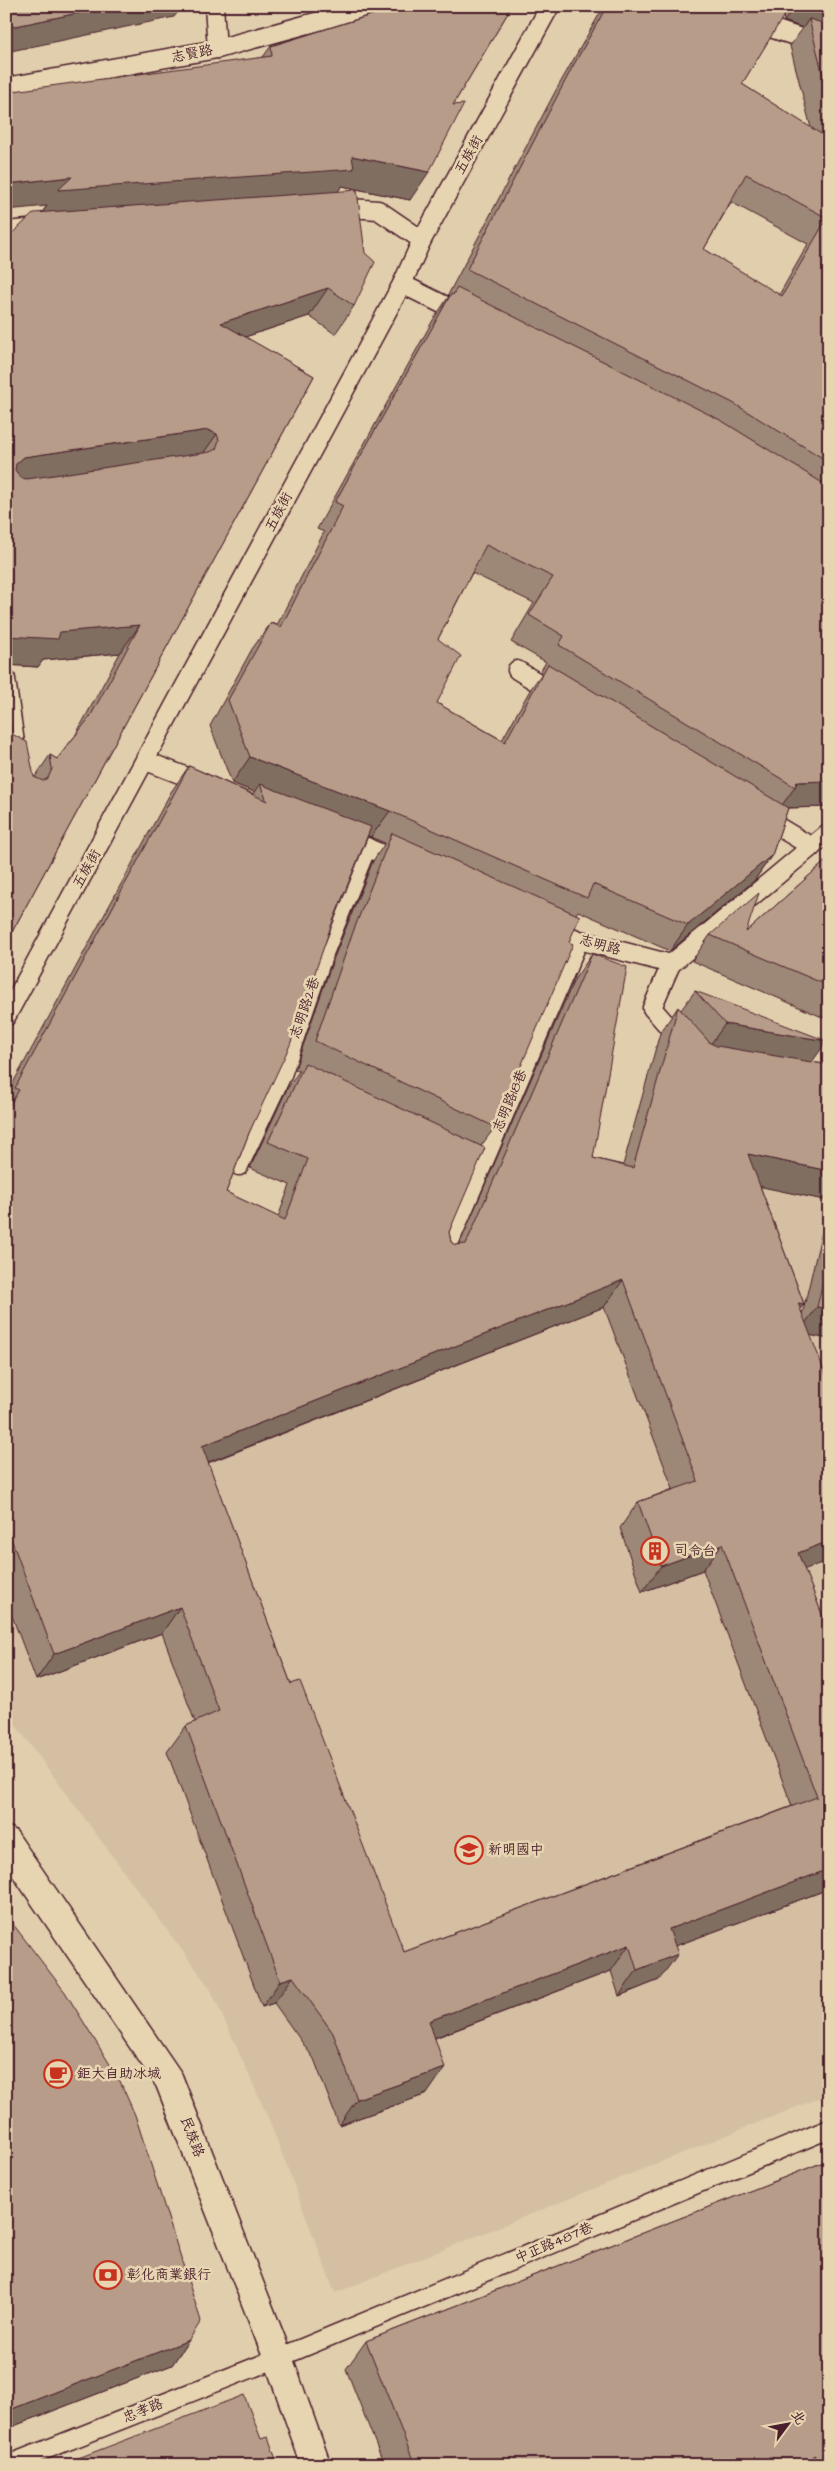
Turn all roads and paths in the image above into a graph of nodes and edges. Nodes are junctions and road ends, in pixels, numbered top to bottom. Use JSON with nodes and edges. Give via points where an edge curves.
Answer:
{"nodes":[{"id":1,"x":214,"y":6,"type":"edge"},
{"id":2,"x":374,"y":6,"type":"edge"},
{"id":3,"x":550,"y":6,"type":"edge"},
{"id":4,"x":716,"y":6,"type":"edge"},
{"id":5,"x":829,"y":48,"type":"edge"},
{"id":6,"x":217,"y":49,"type":"junction"},
{"id":7,"x":6,"y":87,"type":"edge"},
{"id":8,"x":320,"y":208,"type":"edge"},
{"id":9,"x":55,"y":227,"type":"edge"},
{"id":10,"x":6,"y":230,"type":"edge"},
{"id":11,"x":422,"y":240,"type":"junction"},
{"id":12,"x":402,"y":284,"type":"junction"},
{"id":13,"x":481,"y":324,"type":"edge"},
{"id":14,"x":517,"y":670,"type":"dead end"},
{"id":15,"x":6,"y":679,"type":"edge"},
{"id":16,"x":568,"y":701,"type":"edge"},
{"id":17,"x":146,"y":761,"type":"junction"},
{"id":18,"x":20,"y":778,"type":"edge"},
{"id":19,"x":220,"y":790,"type":"edge"},
{"id":20,"x":744,"y":807,"type":"edge"},
{"id":21,"x":330,"y":832,"type":"edge"},
{"id":22,"x":829,"y":832,"type":"edge"},
{"id":23,"x":367,"y":847,"type":"junction"},
{"id":24,"x":812,"y":847,"type":"junction"},
{"id":25,"x":420,"y":870,"type":"edge"},
{"id":26,"x":535,"y":921,"type":"edge"},
{"id":27,"x":579,"y":940,"type":"junction"},
{"id":28,"x":671,"y":964,"type":"junction"},
{"id":29,"x":6,"y":1018,"type":"edge"},
{"id":30,"x":694,"y":1055,"type":"edge"},
{"id":31,"x":282,"y":1076,"type":"junction"},
{"id":32,"x":300,"y":1084,"type":"edge"},
{"id":33,"x":463,"y":1160,"type":"edge"},
{"id":34,"x":239,"y":1166,"type":"edge"},
{"id":35,"x":481,"y":1169,"type":"junction"},
{"id":36,"x":441,"y":1262,"type":"edge"},
{"id":37,"x":6,"y":1841,"type":"edge"},
{"id":38,"x":829,"y":2129,"type":"edge"},
{"id":39,"x":278,"y":2358,"type":"junction"},
{"id":40,"x":7,"y":2465,"type":"edge"},
{"id":41,"x":316,"y":2465,"type":"edge"}],
"edges":[{"from":1,"to":6,"type":"lane"},
{"from":2,"to":6,"type":"lane","name":"志賢路"},
{"from":3,"to":11,"type":"lane","name":"五族街"},
{"from":4,"to":5,"type":"lane"},
{"from":6,"to":7,"type":"lane","name":"志賢路"},
{"from":8,"to":11,"type":"lane","via":[[378,210]]},
{"from":9,"to":10,"type":"lane"},
{"from":11,"to":12,"type":"lane","name":"五族街"},
{"from":12,"to":13,"type":"lane"},
{"from":12,"to":17,"type":"lane","name":"五族街"},
{"from":14,"to":16,"type":"lane"},
{"from":15,"to":18,"type":"lane"},
{"from":17,"to":19,"type":"lane"},
{"from":17,"to":29,"type":"lane","name":"五族街"},
{"from":20,"to":24,"type":"lane"},
{"from":21,"to":23,"type":"lane"},
{"from":22,"to":24,"type":"lane"},
{"from":23,"to":25,"type":"lane"},
{"from":23,"to":31,"type":"lane","name":"志明路2巷","via":[[323,956]]},
{"from":24,"to":28,"type":"lane"},
{"from":26,"to":27,"type":"lane","name":"志明路"},
{"from":27,"to":28,"type":"lane","name":"志明路"},
{"from":27,"to":35,"type":"lane","name":"志明路18巷"},
{"from":28,"to":30,"type":"lane","via":[[652,1008]]},
{"from":31,"to":32,"type":"lane"},
{"from":31,"to":34,"type":"lane","name":"志明路2巷"},
{"from":33,"to":35,"type":"lane"},
{"from":35,"to":36,"type":"lane","name":"志明路18巷"},
{"from":37,"to":39,"type":"main road","name":"民族路","via":[[169,2080]]},
{"from":38,"to":39,"type":"lane","name":"中正路487巷"},
{"from":39,"to":40,"type":"lane","name":"忠孝路"},
{"from":39,"to":41,"type":"main road","name":"民族路"}]}
